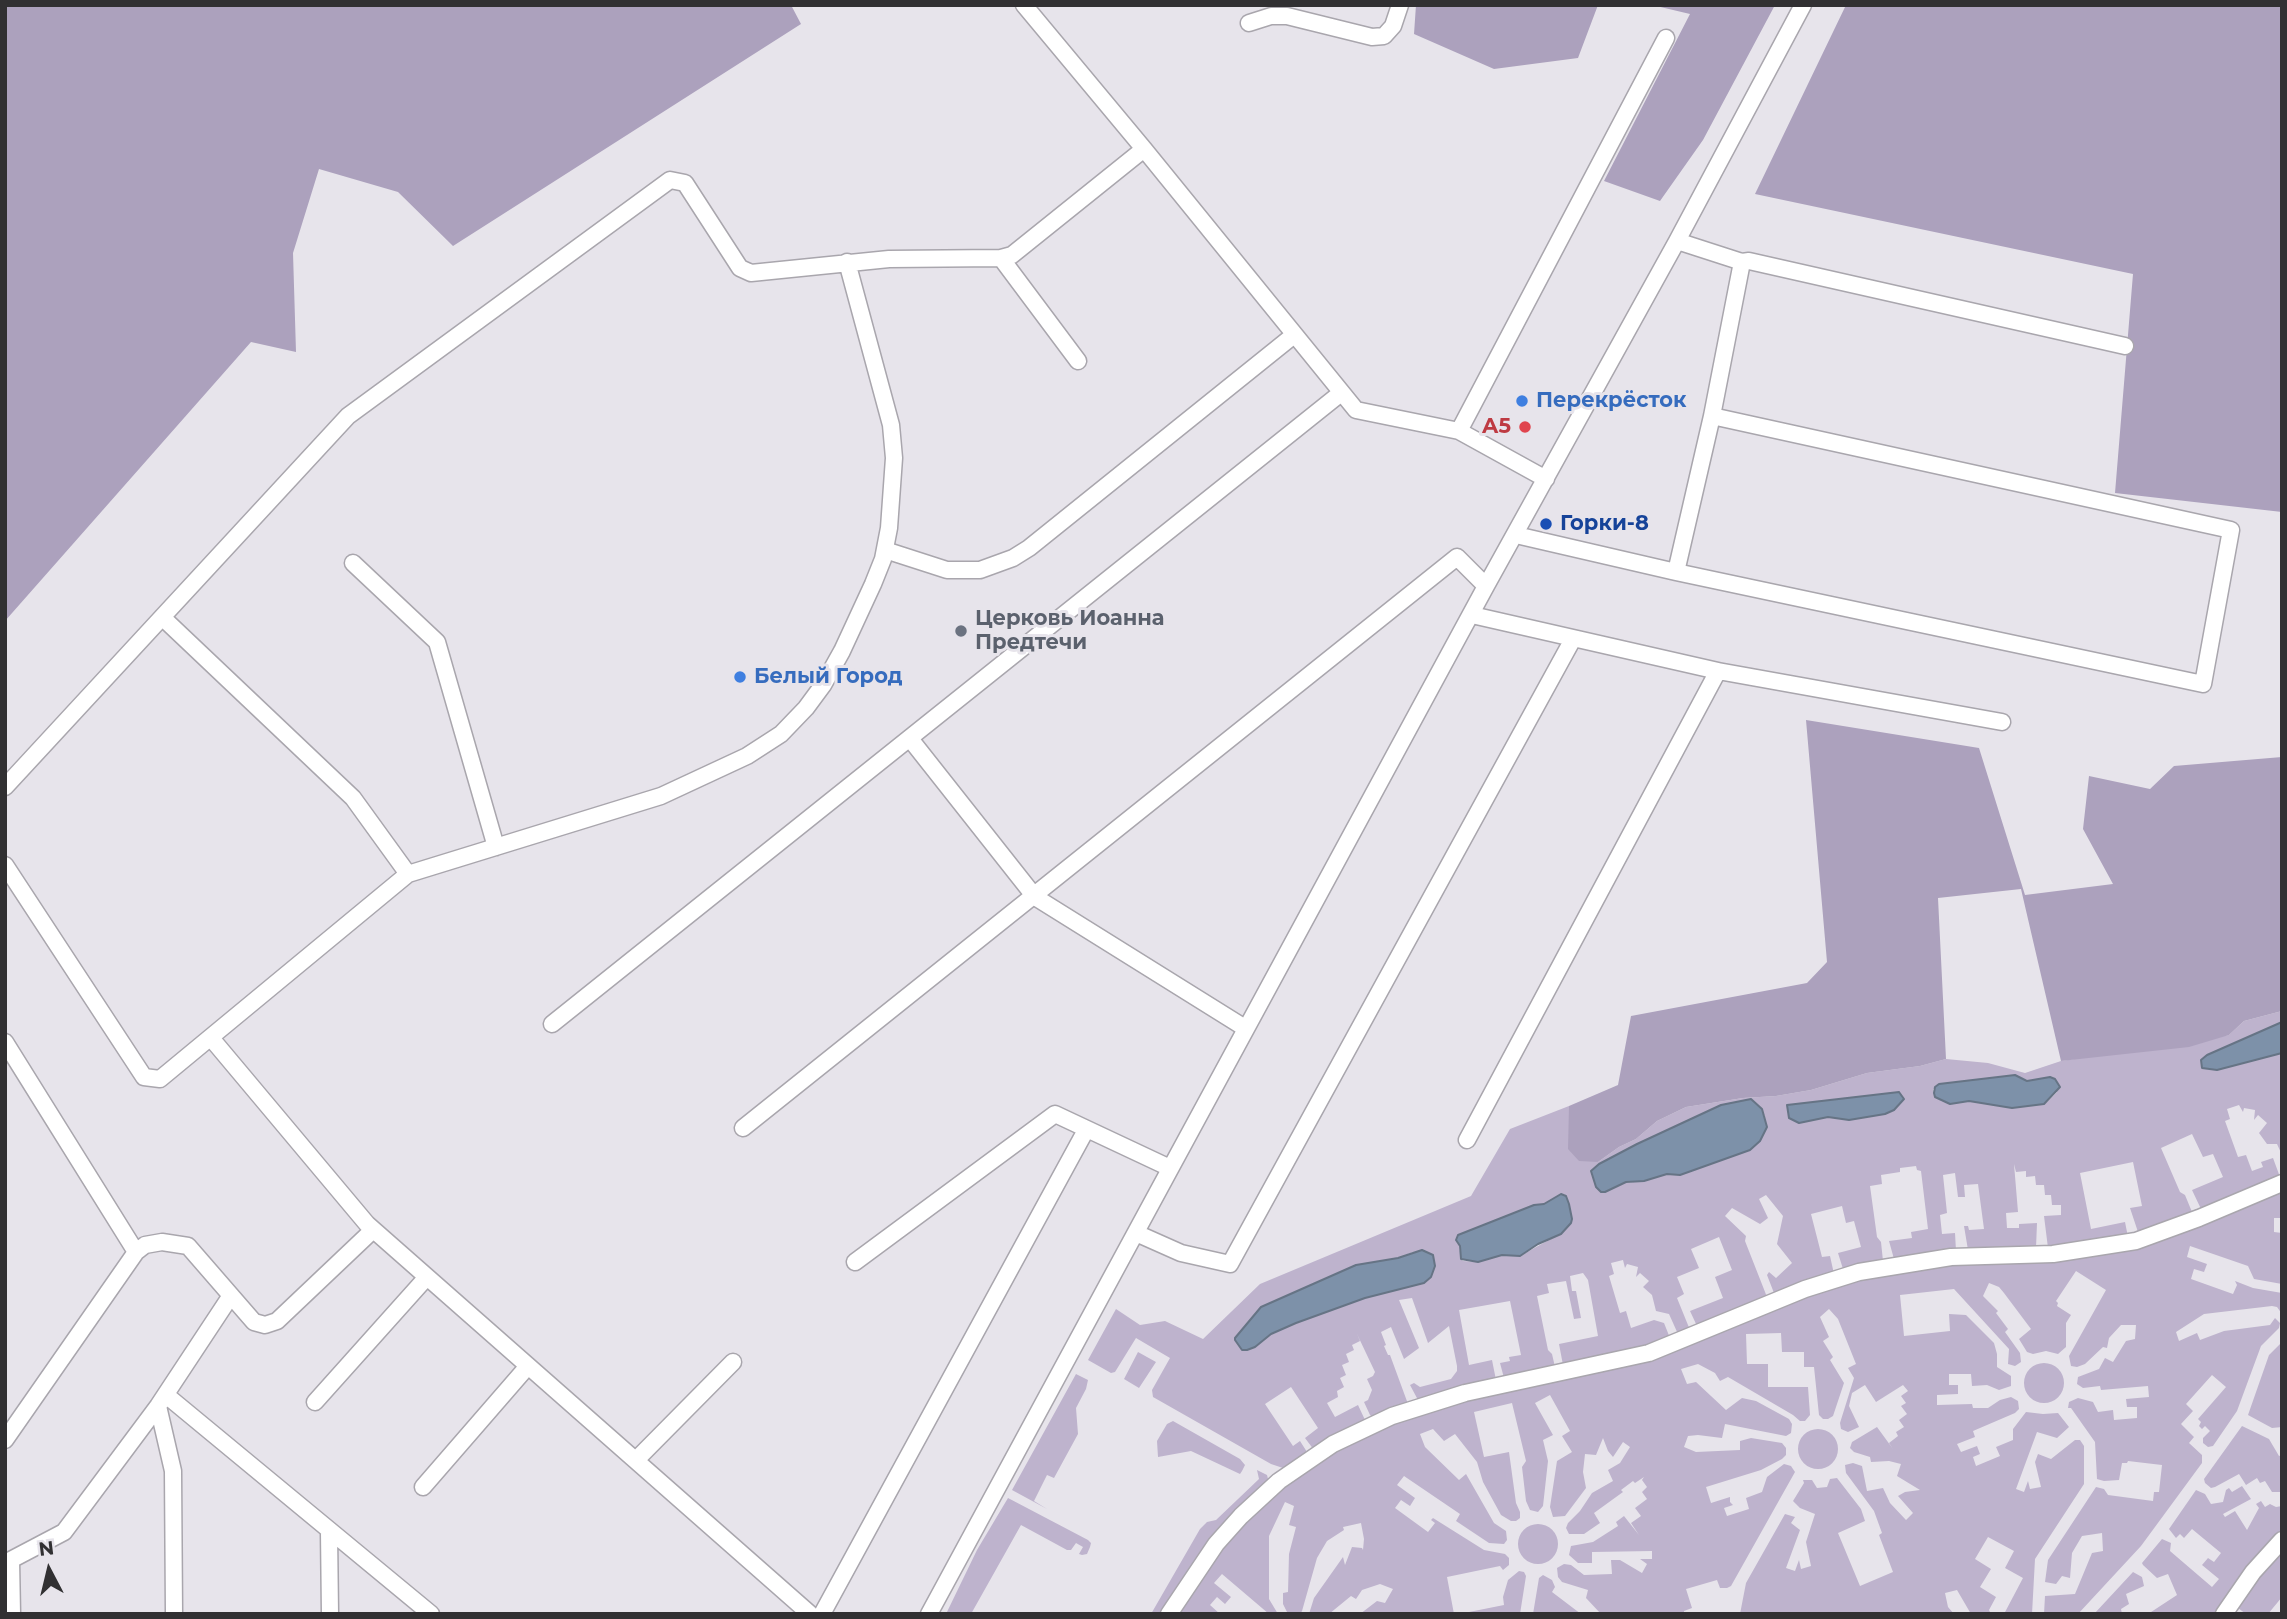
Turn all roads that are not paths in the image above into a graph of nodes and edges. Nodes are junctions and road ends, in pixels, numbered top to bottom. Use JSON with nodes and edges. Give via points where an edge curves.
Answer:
{"nodes":[{"id":1,"x":1024,"y":5,"type":"edge"},
{"id":2,"x":1400,"y":5,"type":"edge"},
{"id":3,"x":1803,"y":5,"type":"edge"},
{"id":4,"x":1249,"y":23,"type":"dead end"},
{"id":5,"x":1666,"y":38,"type":"dead end"},
{"id":6,"x":1144,"y":149,"type":"junction"},
{"id":7,"x":1678,"y":242,"type":"junction"},
{"id":8,"x":1001,"y":258,"type":"junction"},
{"id":9,"x":847,"y":262,"type":"junction"},
{"id":10,"x":1742,"y":262,"type":"junction"},
{"id":11,"x":1294,"y":335,"type":"junction"},
{"id":12,"x":2125,"y":346,"type":"dead end"},
{"id":13,"x":1078,"y":361,"type":"dead end"},
{"id":14,"x":1341,"y":394,"type":"junction"},
{"id":15,"x":1712,"y":416,"type":"junction"},
{"id":16,"x":1459,"y":431,"type":"junction"},
{"id":17,"x":1546,"y":479,"type":"junction"},
{"id":18,"x":1516,"y":535,"type":"junction"},
{"id":19,"x":885,"y":550,"type":"junction"},
{"id":20,"x":353,"y":563,"type":"dead end"},
{"id":21,"x":1676,"y":572,"type":"junction"},
{"id":22,"x":1486,"y":586,"type":"junction"},
{"id":23,"x":1472,"y":615,"type":"junction"},
{"id":24,"x":162,"y":617,"type":"junction"},
{"id":25,"x":1573,"y":639,"type":"junction"},
{"id":26,"x":1718,"y":671,"type":"junction"},
{"id":27,"x":2002,"y":722,"type":"dead end"},
{"id":28,"x":911,"y":740,"type":"junction"},
{"id":29,"x":5,"y":787,"type":"edge"},
{"id":30,"x":496,"y":847,"type":"junction"},
{"id":31,"x":5,"y":865,"type":"edge"},
{"id":32,"x":408,"y":874,"type":"junction"},
{"id":33,"x":1034,"y":897,"type":"junction"},
{"id":34,"x":552,"y":1024,"type":"dead end"},
{"id":35,"x":1245,"y":1028,"type":"junction"},
{"id":36,"x":211,"y":1038,"type":"junction"},
{"id":37,"x":5,"y":1042,"type":"edge"},
{"id":38,"x":744,"y":1128,"type":"dead end"},
{"id":39,"x":1086,"y":1130,"type":"junction"},
{"id":40,"x":1466,"y":1140,"type":"dead end"},
{"id":41,"x":1170,"y":1168,"type":"junction"},
{"id":42,"x":2282,"y":1183,"type":"edge"},
{"id":43,"x":373,"y":1230,"type":"junction"},
{"id":44,"x":1136,"y":1233,"type":"junction"},
{"id":45,"x":136,"y":1252,"type":"junction"},
{"id":46,"x":855,"y":1262,"type":"dead end"},
{"id":47,"x":426,"y":1278,"type":"junction"},
{"id":48,"x":230,"y":1297,"type":"junction"},
{"id":49,"x":733,"y":1362,"type":"dead end"},
{"id":50,"x":528,"y":1366,"type":"junction"},
{"id":51,"x":162,"y":1401,"type":"junction"},
{"id":52,"x":315,"y":1402,"type":"dead end"},
{"id":53,"x":5,"y":1440,"type":"edge"},
{"id":54,"x":637,"y":1459,"type":"junction"},
{"id":55,"x":423,"y":1487,"type":"dead end"},
{"id":56,"x":329,"y":1532,"type":"junction"},
{"id":57,"x":2282,"y":1540,"type":"edge"},
{"id":58,"x":8,"y":1562,"type":"edge"},
{"id":59,"x":12,"y":1614,"type":"edge"},
{"id":60,"x":174,"y":1614,"type":"edge"},
{"id":61,"x":330,"y":1614,"type":"edge"},
{"id":62,"x":431,"y":1614,"type":"edge"},
{"id":63,"x":810,"y":1614,"type":"edge"},
{"id":64,"x":822,"y":1614,"type":"edge"},
{"id":65,"x":929,"y":1614,"type":"edge"},
{"id":66,"x":1170,"y":1614,"type":"edge"},
{"id":67,"x":2224,"y":1614,"type":"edge"}],
"edges":[{"from":1,"to":6,"type":"street"},
{"from":2,"to":4,"type":"street","via":[[1384,36],[1287,16]]},
{"from":3,"to":7,"type":"street"},
{"from":5,"to":16,"type":"street"},
{"from":6,"to":8,"type":"street","via":[[1012,255]]},
{"from":6,"to":11,"type":"street"},
{"from":7,"to":10,"type":"street"},
{"from":7,"to":17,"type":"street"},
{"from":8,"to":9,"type":"street"},
{"from":8,"to":13,"type":"street"},
{"from":9,"to":19,"type":"street","via":[[891,425],[893,492]]},
{"from":9,"to":24,"type":"street","via":[[751,273],[740,268],[685,183],[670,180],[348,415]]},
{"from":10,"to":12,"type":"street"},
{"from":10,"to":15,"type":"street"},
{"from":11,"to":14,"type":"street"},
{"from":11,"to":19,"type":"street","via":[[1013,558],[981,570],[947,570]]},
{"from":14,"to":16,"type":"street","via":[[1356,410]]},
{"from":14,"to":28,"type":"street"},
{"from":15,"to":21,"type":"street"},
{"from":15,"to":21,"type":"street","via":[[2231,530],[2203,684]]},
{"from":16,"to":17,"type":"street"},
{"from":17,"to":18,"type":"street"},
{"from":18,"to":21,"type":"street"},
{"from":18,"to":22,"type":"street"},
{"from":19,"to":30,"type":"street","via":[[862,612],[830,673],[806,708],[780,734],[747,757],[661,796]]},
{"from":20,"to":30,"type":"street","via":[[437,642]]},
{"from":22,"to":23,"type":"street"},
{"from":22,"to":33,"type":"street","via":[[1457,558]]},
{"from":23,"to":25,"type":"street"},
{"from":23,"to":35,"type":"street"},
{"from":24,"to":29,"type":"street"},
{"from":24,"to":32,"type":"street","via":[[353,798]]},
{"from":25,"to":26,"type":"street"},
{"from":25,"to":44,"type":"street","via":[[1230,1264],[1181,1253]]},
{"from":26,"to":27,"type":"street"},
{"from":26,"to":40,"type":"street"},
{"from":28,"to":33,"type":"street"},
{"from":28,"to":34,"type":"street"},
{"from":30,"to":32,"type":"street"},
{"from":31,"to":36,"type":"street","via":[[144,1077],[160,1079]]},
{"from":32,"to":36,"type":"street"},
{"from":33,"to":35,"type":"street"},
{"from":33,"to":38,"type":"street"},
{"from":35,"to":41,"type":"street"},
{"from":36,"to":43,"type":"street"},
{"from":37,"to":45,"type":"street"},
{"from":39,"to":41,"type":"street"},
{"from":39,"to":46,"type":"street","via":[[1055,1114]]},
{"from":39,"to":64,"type":"street"},
{"from":41,"to":44,"type":"street"},
{"from":42,"to":66,"type":"street","via":[[2136,1241],[2053,1254],[1951,1257],[1859,1272],[1648,1353],[1465,1393],[1392,1416],[1333,1444],[1279,1481],[1216,1544]]},
{"from":43,"to":47,"type":"street"},
{"from":43,"to":48,"type":"street","via":[[277,1321],[254,1322]]},
{"from":44,"to":65,"type":"street"},
{"from":45,"to":48,"type":"street","via":[[162,1242],[188,1246]]},
{"from":45,"to":53,"type":"street"},
{"from":47,"to":50,"type":"street"},
{"from":47,"to":52,"type":"street"},
{"from":48,"to":51,"type":"street"},
{"from":49,"to":54,"type":"street"},
{"from":50,"to":54,"type":"street"},
{"from":50,"to":55,"type":"street"},
{"from":51,"to":56,"type":"street"},
{"from":51,"to":58,"type":"street","via":[[64,1532]]},
{"from":51,"to":60,"type":"street","via":[[173,1471]]},
{"from":54,"to":63,"type":"street"},
{"from":56,"to":61,"type":"street"},
{"from":56,"to":62,"type":"street"},
{"from":57,"to":67,"type":"street"},
{"from":58,"to":59,"type":"street"}]}
